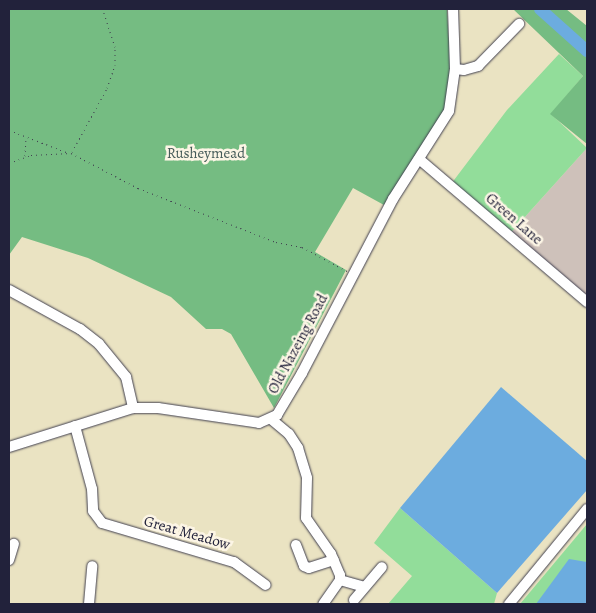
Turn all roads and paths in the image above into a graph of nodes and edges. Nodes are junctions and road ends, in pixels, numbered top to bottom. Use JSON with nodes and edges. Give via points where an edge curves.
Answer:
{"nodes":[{"id":1,"x":102,"y":9,"type":"edge"},
{"id":2,"x":453,"y":9,"type":"edge"},
{"id":3,"x":519,"y":24,"type":"dead end"},
{"id":4,"x":455,"y":69,"type":"junction"},
{"id":5,"x":9,"y":130,"type":"edge"},
{"id":6,"x":26,"y":137,"type":"junction"},
{"id":7,"x":71,"y":153,"type":"junction"},
{"id":8,"x":25,"y":156,"type":"junction"},
{"id":9,"x":419,"y":160,"type":"junction"},
{"id":10,"x":9,"y":163,"type":"edge"},
{"id":11,"x":352,"y":274,"type":"junction"},
{"id":12,"x":9,"y":290,"type":"edge"},
{"id":13,"x":587,"y":300,"type":"edge"},
{"id":14,"x":133,"y":408,"type":"junction"},
{"id":15,"x":271,"y":419,"type":"junction"},
{"id":16,"x":74,"y":426,"type":"junction"},
{"id":17,"x":10,"y":445,"type":"edge"},
{"id":18,"x":587,"y":509,"type":"edge"},
{"id":19,"x":14,"y":544,"type":"dead end"},
{"id":20,"x":296,"y":545,"type":"dead end"},
{"id":21,"x":9,"y":560,"type":"edge"},
{"id":22,"x":334,"y":560,"type":"junction"},
{"id":23,"x":92,"y":566,"type":"dead end"},
{"id":24,"x":382,"y":567,"type":"dead end"},
{"id":25,"x":340,"y":580,"type":"junction"},
{"id":26,"x":266,"y":585,"type":"dead end"},
{"id":27,"x":364,"y":587,"type":"junction"},
{"id":28,"x":354,"y":600,"type":"dead end"},
{"id":29,"x":90,"y":604,"type":"edge"},
{"id":30,"x":323,"y":604,"type":"edge"},
{"id":31,"x":509,"y":604,"type":"edge"}],
"edges":[{"from":1,"to":7,"type":"path","via":[[115,47],[115,65],[107,88]]},
{"from":2,"to":4,"type":"street","name":"Old Nazeing Road"},
{"from":3,"to":4,"type":"street","via":[[478,66]]},
{"from":4,"to":9,"type":"street","name":"Old Nazeing Road","via":[[449,112]]},
{"from":5,"to":6,"type":"path"},
{"from":6,"to":7,"type":"path"},
{"from":6,"to":8,"type":"path"},
{"from":7,"to":8,"type":"path"},
{"from":7,"to":11,"type":"path","via":[[138,188],[276,242],[302,247]]},
{"from":8,"to":10,"type":"path"},
{"from":9,"to":11,"type":"street","name":"Old Nazeing Road"},
{"from":9,"to":13,"type":"street","name":"Green Lane"},
{"from":11,"to":15,"type":"street","name":"Old Nazeing Road","via":[[302,373]]},
{"from":12,"to":14,"type":"street","via":[[80,329],[99,344],[126,377]]},
{"from":14,"to":15,"type":"street","via":[[158,408],[247,422]]},
{"from":14,"to":16,"type":"street"},
{"from":15,"to":22,"type":"street","via":[[289,434],[298,448],[307,478],[306,518]]},
{"from":16,"to":17,"type":"street"},
{"from":16,"to":26,"type":"street","name":"Great Meadow","via":[[92,489],[95,518],[112,527],[234,562]]},
{"from":18,"to":31,"type":"street"},
{"from":19,"to":21,"type":"street"},
{"from":20,"to":22,"type":"street","via":[[304,566],[309,568]]},
{"from":22,"to":25,"type":"street"},
{"from":23,"to":29,"type":"street"},
{"from":24,"to":27,"type":"street"},
{"from":25,"to":27,"type":"street"},
{"from":25,"to":30,"type":"street"},
{"from":27,"to":28,"type":"street"}]}
